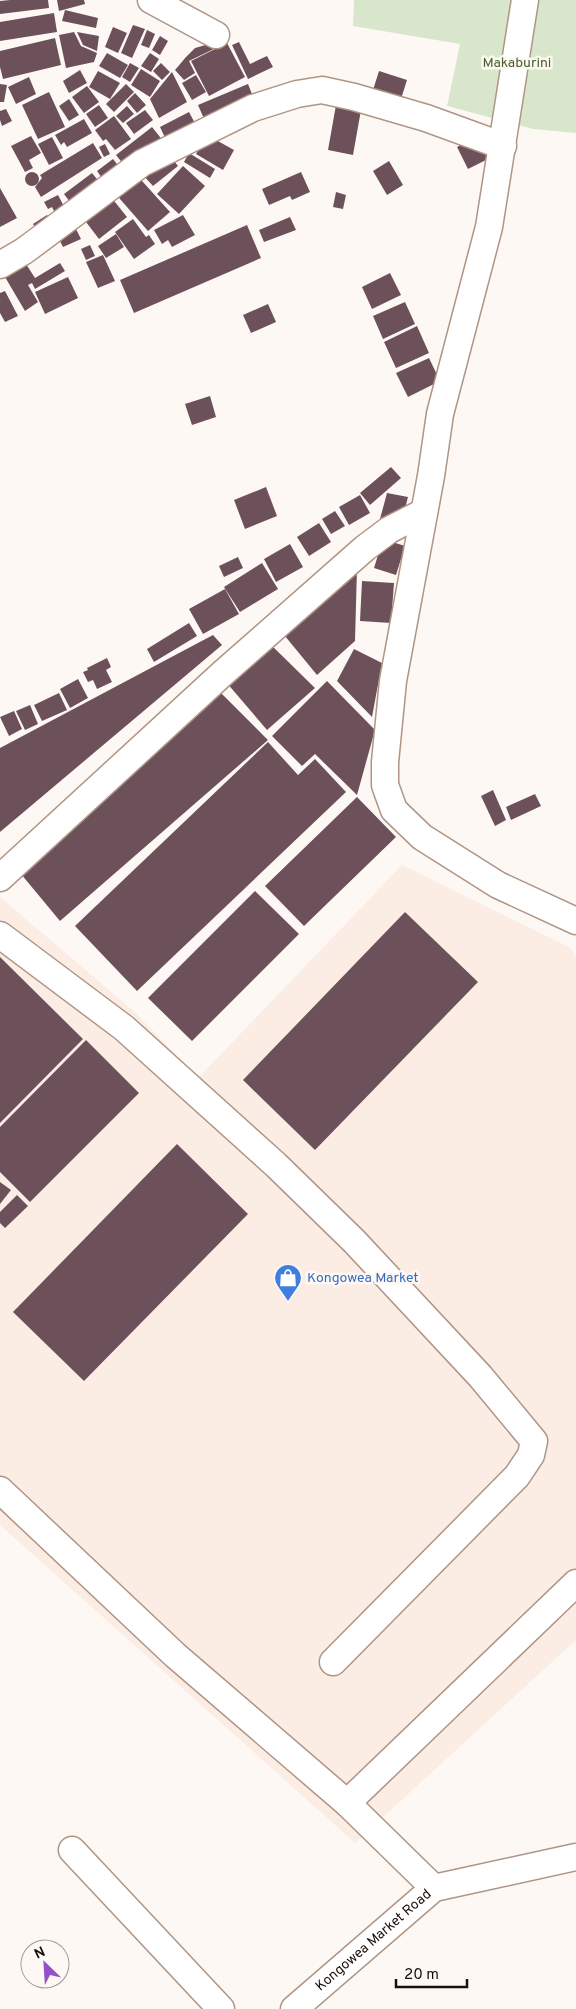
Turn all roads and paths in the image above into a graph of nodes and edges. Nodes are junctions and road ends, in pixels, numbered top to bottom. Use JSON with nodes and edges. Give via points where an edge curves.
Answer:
{"nodes":[{"id":1,"x":151,"y":0,"type":"edge"},
{"id":2,"x":525,"y":0,"type":"edge"},
{"id":3,"x":216,"y":35,"type":"dead end"},
{"id":4,"x":503,"y":146,"type":"junction"},
{"id":5,"x":0,"y":265,"type":"edge"},
{"id":6,"x":424,"y":512,"type":"junction"},
{"id":7,"x":0,"y":878,"type":"edge"},
{"id":8,"x":576,"y":921,"type":"edge"},
{"id":9,"x":0,"y":936,"type":"edge"},
{"id":10,"x":0,"y":1490,"type":"edge"},
{"id":11,"x":576,"y":1583,"type":"edge"},
{"id":12,"x":333,"y":1662,"type":"dead end"},
{"id":13,"x":347,"y":1803,"type":"junction"},
{"id":14,"x":72,"y":1850,"type":"dead end"},
{"id":15,"x":576,"y":1857,"type":"edge"},
{"id":16,"x":434,"y":1888,"type":"junction"},
{"id":17,"x":221,"y":2009,"type":"edge"},
{"id":18,"x":294,"y":2009,"type":"edge"}],
"edges":[{"from":1,"to":3,"type":"street"},
{"from":2,"to":4,"type":"street"},
{"from":4,"to":5,"type":"street","via":[[426,118],[354,97],[322,90],[297,94],[253,108],[142,164],[24,251]]},
{"from":4,"to":6,"type":"street","via":[[490,227],[440,414]]},
{"from":6,"to":7,"type":"street","via":[[389,530],[365,548],[223,673]]},
{"from":6,"to":8,"type":"street","via":[[393,681],[385,785],[394,810],[422,837],[498,885]]},
{"from":9,"to":12,"type":"street","via":[[124,1028],[276,1165],[354,1241],[480,1376],[534,1441],[531,1455],[517,1476]]},
{"from":10,"to":13,"type":"street","via":[[176,1655]]},
{"from":11,"to":13,"type":"street"},
{"from":13,"to":16,"type":"street"},
{"from":14,"to":17,"type":"street"},
{"from":15,"to":16,"type":"street","name":"Kongowea Market Road"},
{"from":16,"to":18,"type":"street","name":"Kongowea Market Road"}]}
